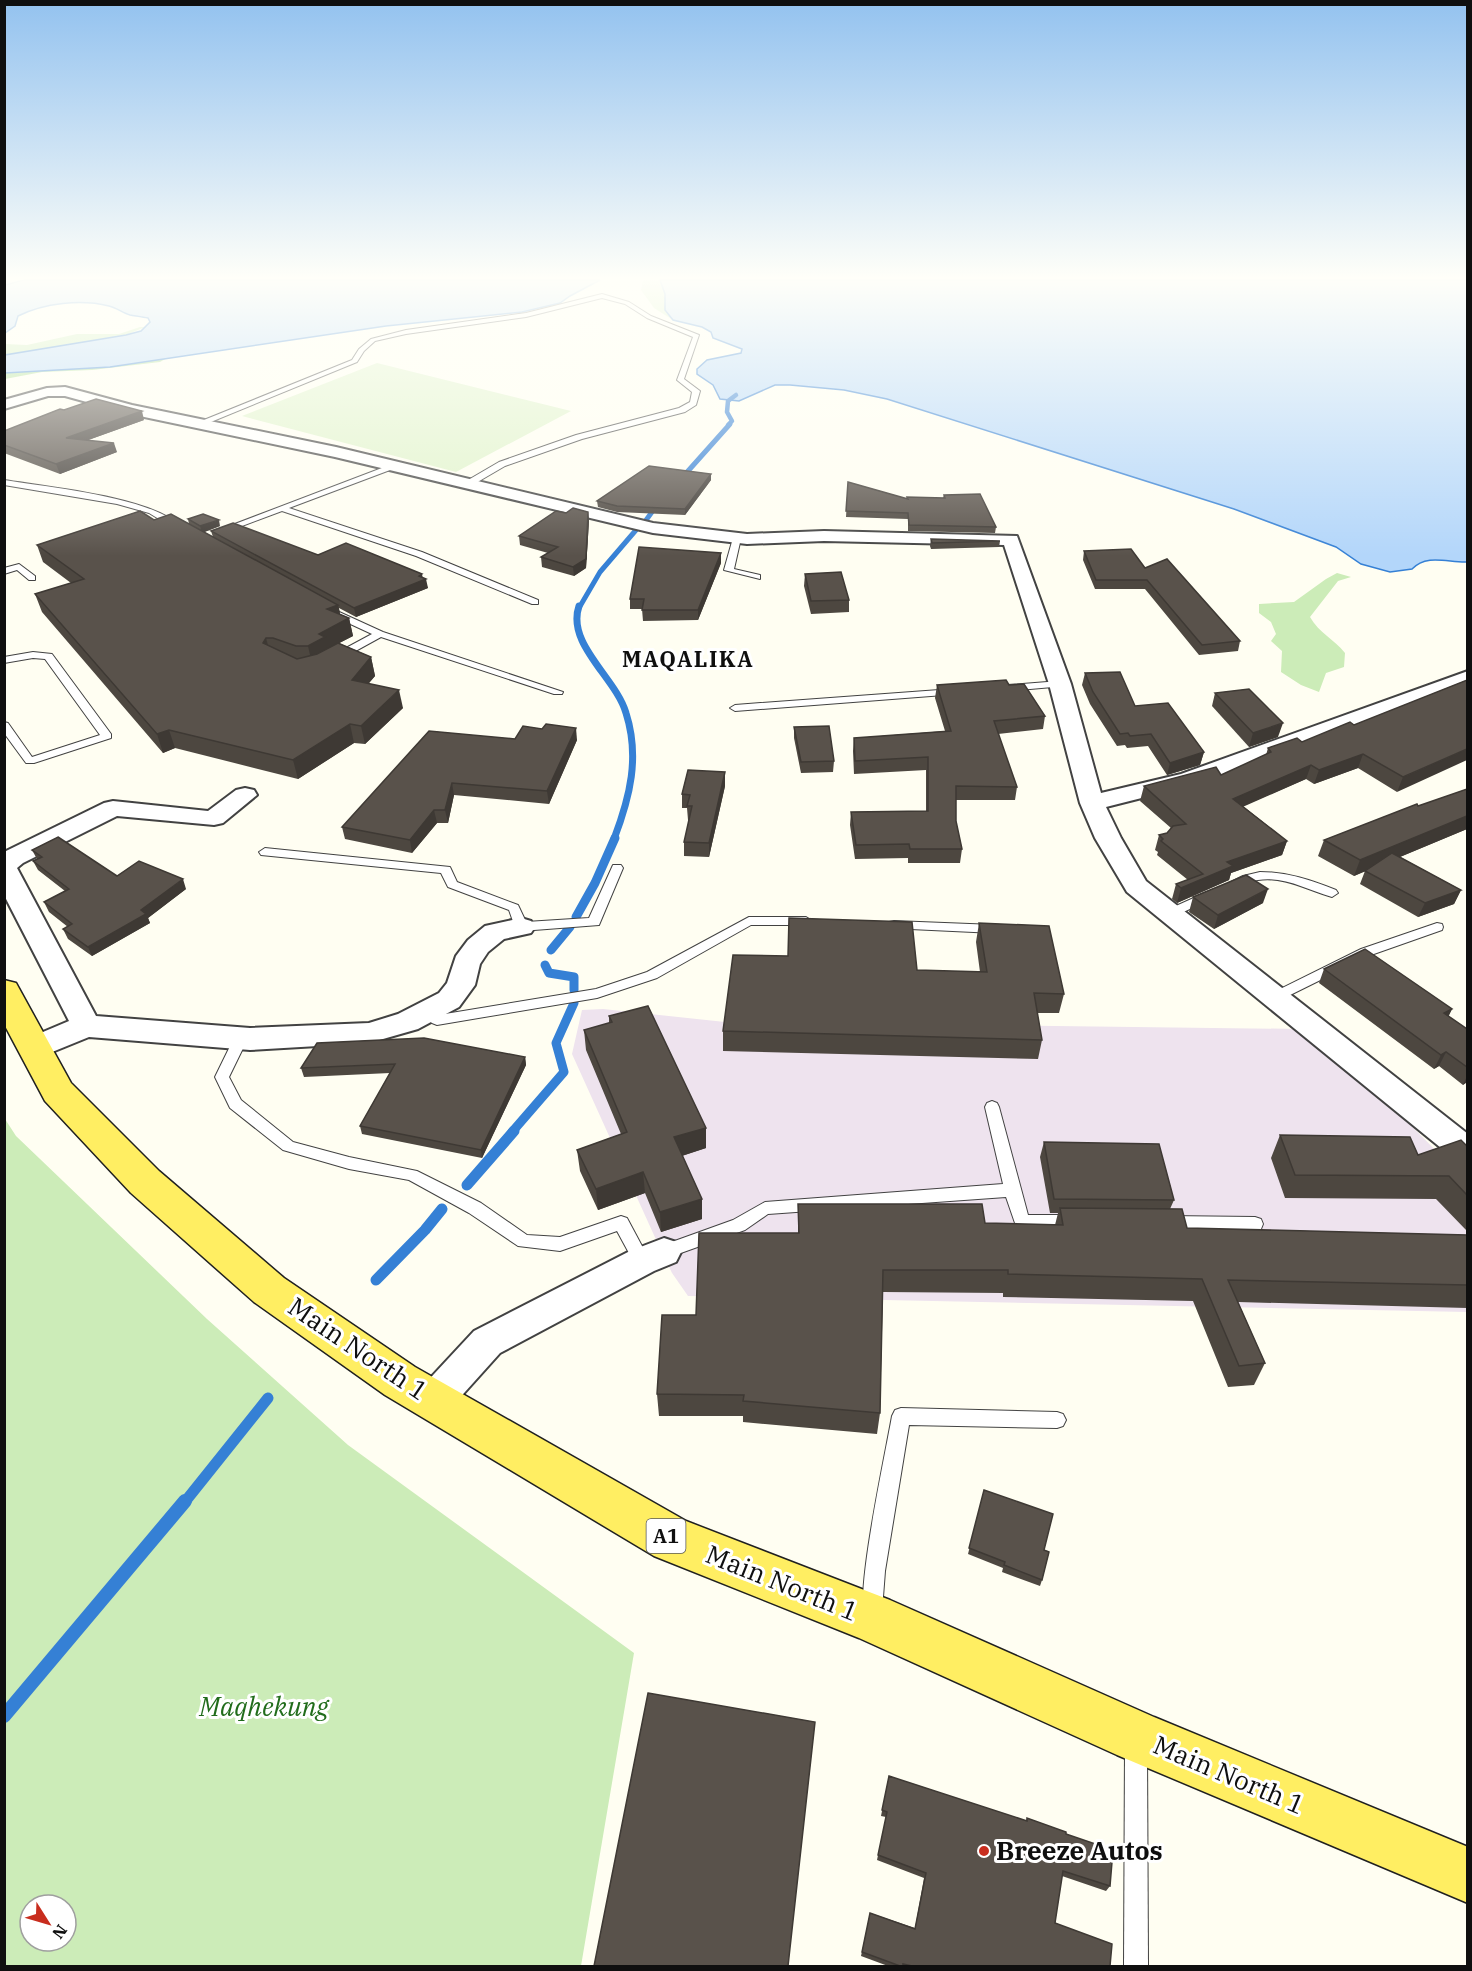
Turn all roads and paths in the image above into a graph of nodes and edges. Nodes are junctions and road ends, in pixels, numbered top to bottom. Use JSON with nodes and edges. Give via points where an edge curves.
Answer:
{"nodes":[{"id":1,"x":328,"y":372,"type":"edge"},
{"id":2,"x":683,"y":372,"type":"edge"},
{"id":3,"x":4,"y":405,"type":"edge"},
{"id":4,"x":198,"y":424,"type":"junction"},
{"id":5,"x":395,"y":465,"type":"junction"},
{"id":6,"x":4,"y":482,"type":"edge"},
{"id":7,"x":466,"y":485,"type":"junction"},
{"id":8,"x":282,"y":508,"type":"junction"},
{"id":9,"x":183,"y":530,"type":"edge"},
{"id":10,"x":217,"y":532,"type":"edge"},
{"id":11,"x":737,"y":538,"type":"junction"},
{"id":12,"x":4,"y":571,"type":"edge"},
{"id":13,"x":758,"y":577,"type":"dead end"},
{"id":14,"x":32,"y":578,"type":"dead end"},
{"id":15,"x":535,"y":602,"type":"dead end"},
{"id":16,"x":322,"y":606,"type":"edge"},
{"id":17,"x":380,"y":634,"type":"junction"},
{"id":18,"x":4,"y":660,"type":"edge"},
{"id":19,"x":327,"y":662,"type":"edge"},
{"id":20,"x":1467,"y":677,"type":"edge"},
{"id":21,"x":1060,"y":684,"type":"junction"},
{"id":22,"x":993,"y":689,"type":"edge"},
{"id":23,"x":970,"y":690,"type":"edge"},
{"id":24,"x":558,"y":692,"type":"dead end"},
{"id":25,"x":735,"y":708,"type":"dead end"},
{"id":26,"x":4,"y":725,"type":"edge"},
{"id":27,"x":245,"y":795,"type":"dead end"},
{"id":28,"x":1092,"y":803,"type":"junction"},
{"id":29,"x":265,"y":852,"type":"dead end"},
{"id":30,"x":4,"y":868,"type":"edge"},
{"id":31,"x":617,"y":868,"type":"dead end"},
{"id":32,"x":1332,"y":893,"type":"dead end"},
{"id":33,"x":1171,"y":913,"type":"junction"},
{"id":34,"x":823,"y":922,"type":"edge"},
{"id":35,"x":880,"y":924,"type":"edge"},
{"id":36,"x":521,"y":927,"type":"junction"},
{"id":37,"x":1437,"y":927,"type":"dead end"},
{"id":38,"x":1008,"y":930,"type":"edge"},
{"id":39,"x":4,"y":991,"type":"edge"},
{"id":40,"x":1273,"y":998,"type":"junction"},
{"id":41,"x":426,"y":1012,"type":"junction"},
{"id":42,"x":86,"y":1026,"type":"junction"},
{"id":43,"x":241,"y":1038,"type":"junction"},
{"id":44,"x":35,"y":1048,"type":"junction"},
{"id":45,"x":992,"y":1107,"type":"dead end"},
{"id":46,"x":1467,"y":1152,"type":"edge"},
{"id":47,"x":1012,"y":1190,"type":"junction"},
{"id":48,"x":1092,"y":1222,"type":"edge"},
{"id":49,"x":1150,"y":1223,"type":"edge"},
{"id":50,"x":1255,"y":1224,"type":"dead end"},
{"id":51,"x":653,"y":1256,"type":"junction"},
{"id":52,"x":434,"y":1400,"type":"junction"},
{"id":53,"x":1057,"y":1420,"type":"dead end"},
{"id":54,"x":872,"y":1618,"type":"junction"},
{"id":55,"x":1136,"y":1736,"type":"junction"},
{"id":56,"x":1467,"y":1875,"type":"edge"},
{"id":57,"x":1136,"y":1966,"type":"edge"}],
"edges":[{"from":1,"to":4,"type":"lane"},
{"from":2,"to":7,"type":"lane","via":[[680,380],[696,391],[693,403],[682,410],[579,437],[502,464]]},
{"from":3,"to":4,"type":"street","via":[[47,392],[65,391]]},
{"from":4,"to":5,"type":"street"},
{"from":5,"to":7,"type":"street"},
{"from":5,"to":8,"type":"lane"},
{"from":6,"to":9,"type":"lane","via":[[152,511]]},
{"from":7,"to":11,"type":"street","via":[[646,527]]},
{"from":8,"to":10,"type":"lane"},
{"from":8,"to":15,"type":"lane","via":[[419,554]]},
{"from":11,"to":13,"type":"lane","via":[[729,570]]},
{"from":11,"to":21,"type":"street","via":[[1011,540]]},
{"from":12,"to":14,"type":"lane","via":[[19,567]]},
{"from":16,"to":17,"type":"lane"},
{"from":17,"to":19,"type":"lane"},
{"from":17,"to":24,"type":"lane"},
{"from":18,"to":26,"type":"lane","via":[[48,656],[107,736],[30,761]]},
{"from":20,"to":28,"type":"street","via":[[1189,779]]},
{"from":21,"to":22,"type":"lane"},
{"from":21,"to":28,"type":"street"},
{"from":23,"to":25,"type":"lane"},
{"from":27,"to":30,"type":"street","via":[[214,818],[113,808],[14,857]]},
{"from":28,"to":33,"type":"street","via":[[1136,886]]},
{"from":29,"to":36,"type":"lane","via":[[446,870],[452,885],[514,908]]},
{"from":30,"to":42,"type":"street"},
{"from":31,"to":36,"type":"lane","via":[[594,922]]},
{"from":32,"to":33,"type":"lane","via":[[1295,878],[1243,879]]},
{"from":33,"to":40,"type":"street"},
{"from":34,"to":41,"type":"lane","via":[[749,921],[652,975],[597,993],[437,1020]]},
{"from":35,"to":38,"type":"lane"},
{"from":36,"to":41,"type":"street","via":[[495,932],[478,946],[466,963],[461,986],[449,1000]]},
{"from":37,"to":40,"type":"lane","via":[[1366,951]]},
{"from":39,"to":44,"type":"main road","name":"Main North 1","number":"A1"},
{"from":40,"to":46,"type":"street"},
{"from":41,"to":43,"type":"street","via":[[408,1022],[369,1033]]},
{"from":42,"to":43,"type":"street"},
{"from":42,"to":44,"type":"street"},
{"from":43,"to":51,"type":"lane","via":[[222,1077],[236,1104],[288,1146],[412,1175],[475,1208],[524,1241],[560,1244],[621,1223]]},
{"from":44,"to":52,"type":"main road","name":"Main North 1","number":"A1","via":[[58,1092],[145,1182],[269,1290],[400,1381]]},
{"from":45,"to":47,"type":"lane"},
{"from":47,"to":48,"type":"lane","via":[[1022,1221]]},
{"from":47,"to":51,"type":"lane","via":[[765,1208],[739,1225]]},
{"from":49,"to":50,"type":"lane"},
{"from":51,"to":52,"type":"street","via":[[487,1342]]},
{"from":52,"to":54,"type":"main road","name":"Main North 1","number":"A1","via":[[671,1539]]},
{"from":53,"to":54,"type":"lane","via":[[901,1416],[875,1571]]},
{"from":54,"to":55,"type":"main road","name":"Main North 1","number":"A1"},
{"from":55,"to":56,"type":"main road","name":"Main North 1","number":"A1"},
{"from":55,"to":57,"type":"lane"}]}
